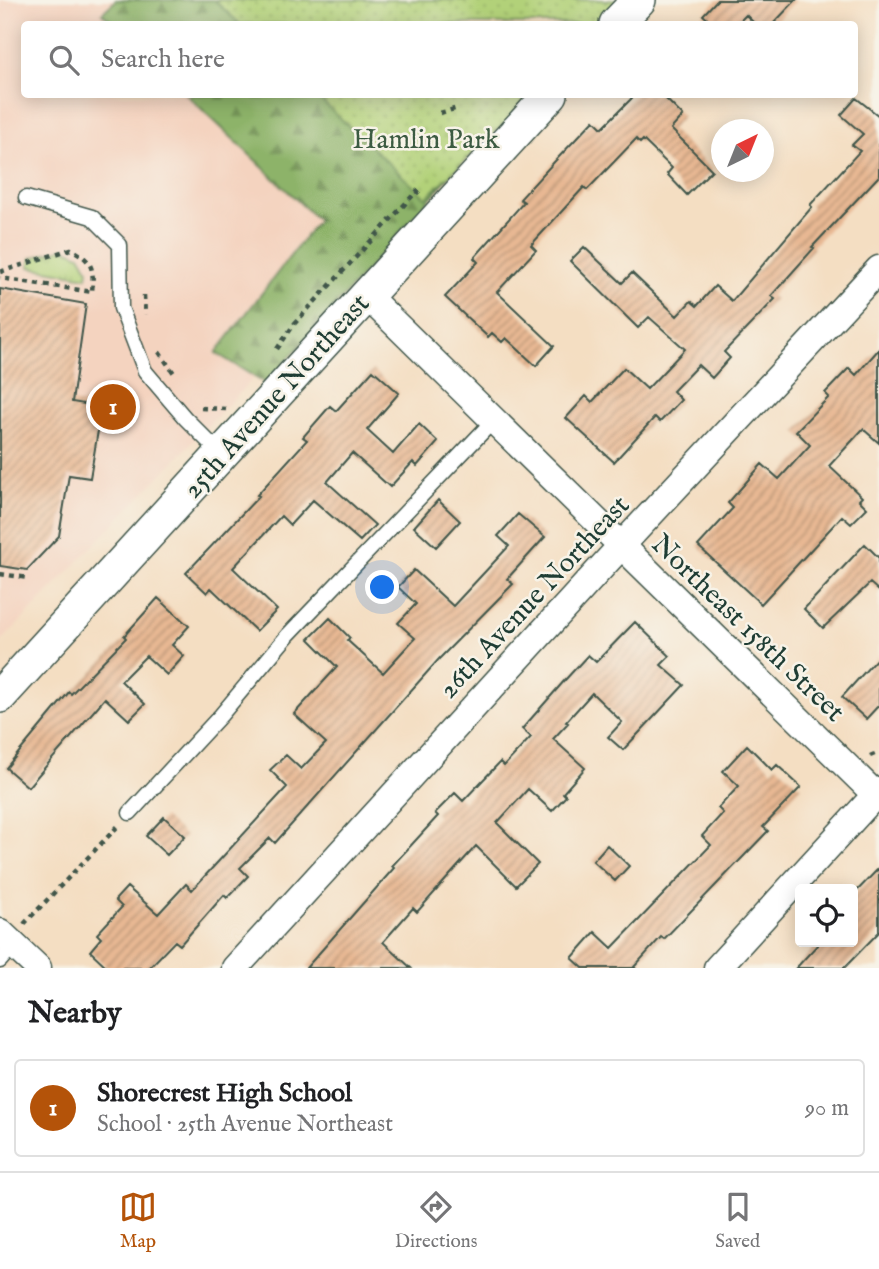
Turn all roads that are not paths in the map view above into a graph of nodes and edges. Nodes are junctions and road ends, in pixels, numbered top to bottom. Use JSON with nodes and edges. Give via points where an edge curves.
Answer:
{"nodes":[{"id":1,"x":639,"y":0,"type":"edge"},
{"id":2,"x":619,"y":21,"type":"edge"},
{"id":3,"x":547,"y":98,"type":"edge"},
{"id":4,"x":26,"y":198,"type":"dead end"},
{"id":5,"x":879,"y":269,"type":"edge"},
{"id":6,"x":366,"y":295,"type":"junction"},
{"id":7,"x":493,"y":421,"type":"junction"},
{"id":8,"x":221,"y":454,"type":"junction"},
{"id":9,"x":621,"y":546,"type":"junction"},
{"id":10,"x":0,"y":696,"type":"edge"},
{"id":11,"x":878,"y":794,"type":"edge"},
{"id":12,"x":130,"y":813,"type":"road end"},
{"id":13,"x":6,"y":945,"type":"edge"},
{"id":14,"x":38,"y":968,"type":"edge"},
{"id":15,"x":235,"y":968,"type":"edge"},
{"id":16,"x":717,"y":968,"type":"edge"}],
"edges":[{"from":1,"to":2,"type":"street"},
{"from":3,"to":6,"type":"street","name":"25th Avenue Northeast"},
{"from":4,"to":8,"type":"lane","via":[[92,217],[120,245],[121,309],[145,371]]},
{"from":5,"to":9,"type":"street","name":"26th Avenue Northeast"},
{"from":6,"to":7,"type":"street","name":"Northeast 158th Street"},
{"from":6,"to":8,"type":"street","name":"25th Avenue Northeast"},
{"from":7,"to":9,"type":"street","name":"Northeast 158th Street"},
{"from":7,"to":12,"type":"lane","via":[[288,635]]},
{"from":8,"to":10,"type":"street","name":"25th Avenue Northeast"},
{"from":9,"to":11,"type":"street","name":"Northeast 158th Street"},
{"from":9,"to":15,"type":"street","name":"26th Avenue Northeast"},
{"from":11,"to":16,"type":"street"},
{"from":13,"to":14,"type":"street"}]}
